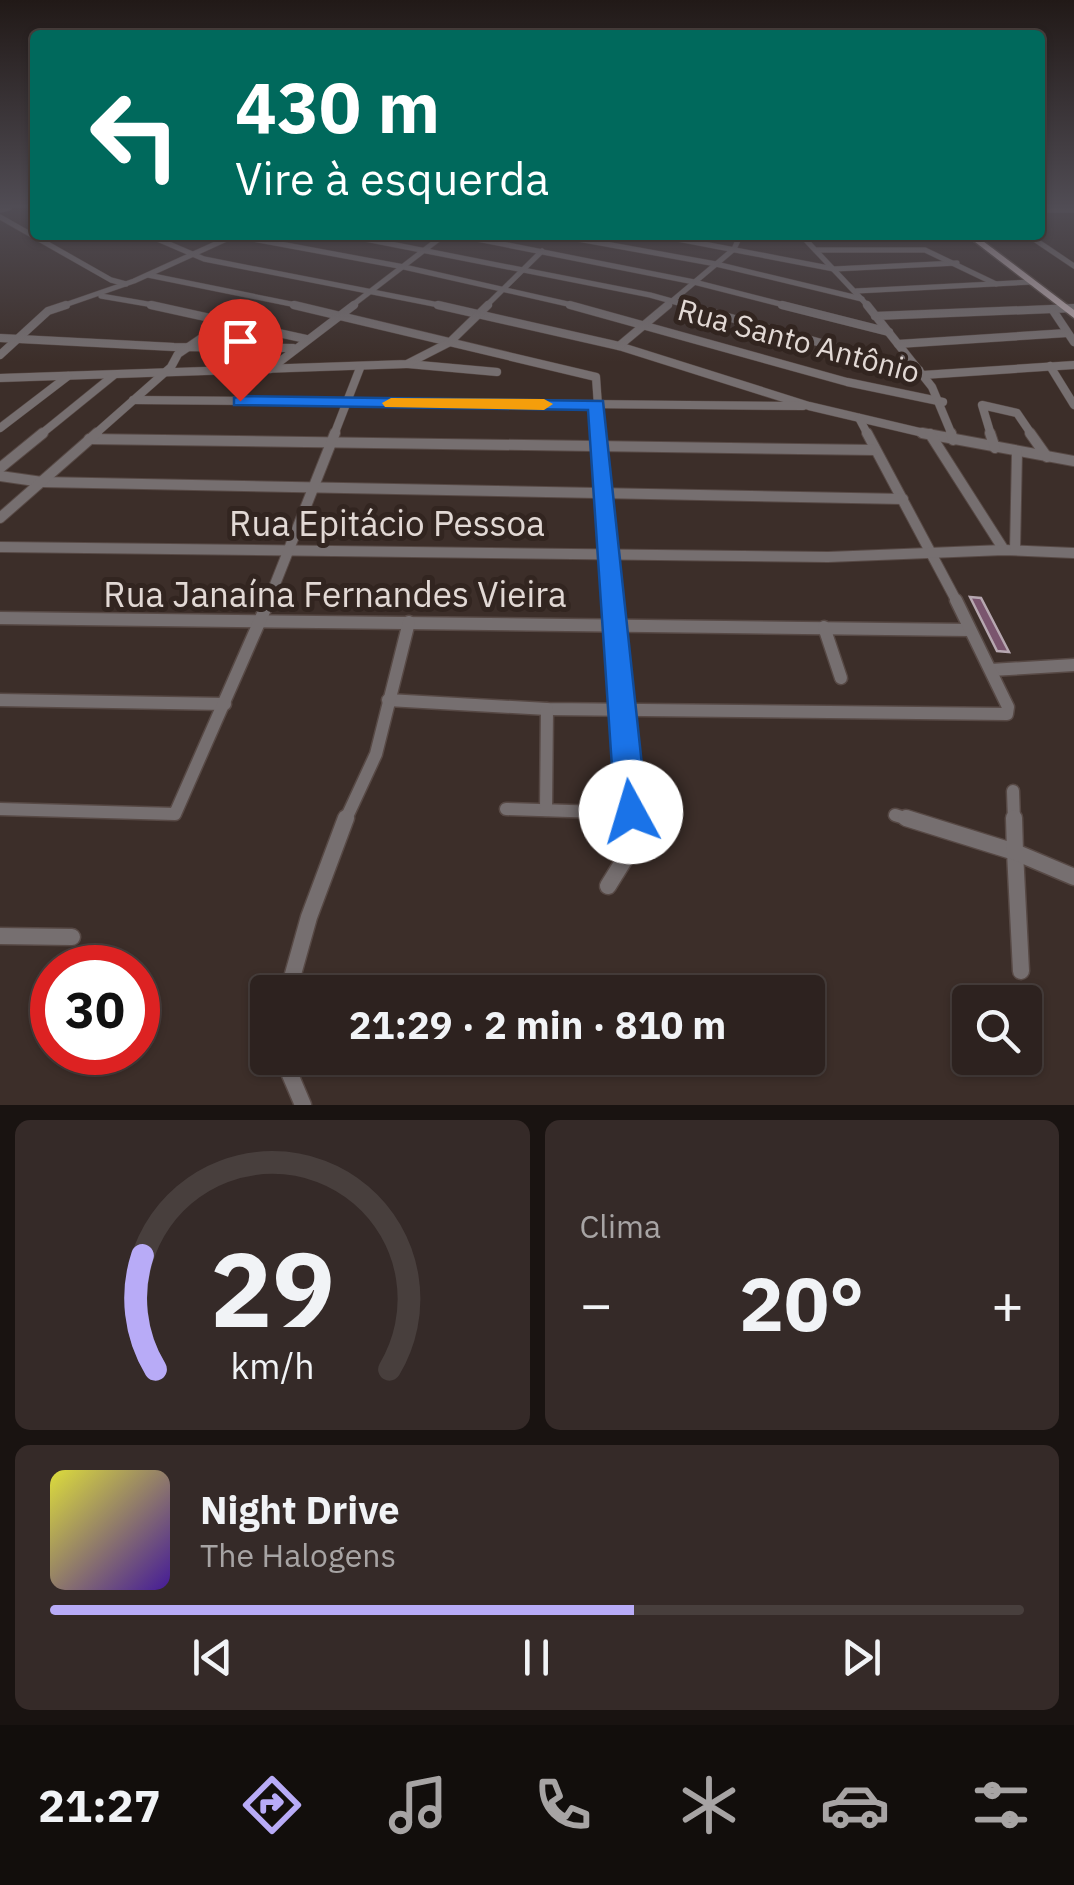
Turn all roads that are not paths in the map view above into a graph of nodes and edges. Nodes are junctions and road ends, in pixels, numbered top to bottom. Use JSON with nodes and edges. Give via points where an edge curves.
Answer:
{"nodes":[{"id":1,"x":75,"y":260,"type":"edge"},
{"id":2,"x":182,"y":260,"type":"edge"},
{"id":3,"x":216,"y":260,"type":"edge"},
{"id":4,"x":360,"y":260,"type":"edge"},
{"id":5,"x":414,"y":260,"type":"edge"},
{"id":6,"x":475,"y":260,"type":"edge"},
{"id":7,"x":533,"y":260,"type":"edge"},
{"id":8,"x":584,"y":260,"type":"edge"},
{"id":9,"x":692,"y":260,"type":"edge"},
{"id":10,"x":721,"y":260,"type":"edge"},
{"id":11,"x":789,"y":260,"type":"edge"},
{"id":12,"x":825,"y":260,"type":"edge"},
{"id":13,"x":948,"y":260,"type":"edge"},
{"id":14,"x":1002,"y":260,"type":"edge"},
{"id":15,"x":957,"y":263,"type":"junction"},
{"id":16,"x":716,"y":264,"type":"junction"},
{"id":17,"x":404,"y":268,"type":"junction"},
{"id":18,"x":524,"y":269,"type":"junction"},
{"id":19,"x":834,"y":270,"type":"junction"},
{"id":20,"x":148,"y":275,"type":"junction"},
{"id":21,"x":694,"y":282,"type":"junction"},
{"id":22,"x":1031,"y":282,"type":"junction"},
{"id":23,"x":127,"y":284,"type":"junction"},
{"id":24,"x":996,"y":284,"type":"junction"},
{"id":25,"x":374,"y":290,"type":"junction"},
{"id":26,"x":504,"y":290,"type":"junction"},
{"id":27,"x":856,"y":292,"type":"junction"},
{"id":28,"x":93,"y":295,"type":"junction"},
{"id":29,"x":672,"y":300,"type":"junction"},
{"id":30,"x":862,"y":300,"type":"junction"},
{"id":31,"x":1052,"y":308,"type":"junction"},
{"id":32,"x":1071,"y":310,"type":"edge"},
{"id":33,"x":340,"y":314,"type":"junction"},
{"id":34,"x":480,"y":315,"type":"junction"},
{"id":35,"x":876,"y":316,"type":"junction"},
{"id":36,"x":228,"y":320,"type":"junction"},
{"id":37,"x":646,"y":322,"type":"junction"},
{"id":38,"x":889,"y":332,"type":"junction"},
{"id":39,"x":1067,"y":333,"type":"junction"},
{"id":40,"x":0,"y":338,"type":"edge"},
{"id":41,"x":18,"y":338,"type":"junction"},
{"id":42,"x":306,"y":339,"type":"junction"},
{"id":43,"x":450,"y":342,"type":"junction"},
{"id":44,"x":1074,"y":342,"type":"edge"},
{"id":45,"x":898,"y":344,"type":"junction"},
{"id":46,"x":194,"y":346,"type":"junction"},
{"id":47,"x":619,"y":346,"type":"junction"},
{"id":48,"x":293,"y":348,"type":"junction"},
{"id":49,"x":0,"y":355,"type":"edge"},
{"id":50,"x":406,"y":364,"type":"junction"},
{"id":51,"x":1074,"y":365,"type":"edge"},
{"id":52,"x":1050,"y":366,"type":"junction"},
{"id":53,"x":360,"y":368,"type":"junction"},
{"id":54,"x":269,"y":370,"type":"junction"},
{"id":55,"x":498,"y":372,"type":"dead end"},
{"id":56,"x":921,"y":372,"type":"junction"},
{"id":57,"x":163,"y":373,"type":"junction"},
{"id":58,"x":115,"y":374,"type":"junction"},
{"id":59,"x":69,"y":375,"type":"junction"},
{"id":60,"x":16,"y":377,"type":"junction"},
{"id":61,"x":0,"y":378,"type":"edge"},
{"id":62,"x":0,"y":388,"type":"edge"},
{"id":63,"x":133,"y":400,"type":"junction"},
{"id":64,"x":348,"y":402,"type":"junction"},
{"id":65,"x":943,"y":402,"type":"junction"},
{"id":66,"x":596,"y":405,"type":"junction"},
{"id":67,"x":1074,"y":405,"type":"edge"},
{"id":68,"x":809,"y":406,"type":"junction"},
{"id":69,"x":858,"y":418,"type":"junction"},
{"id":70,"x":0,"y":428,"type":"edge"},
{"id":71,"x":930,"y":434,"type":"junction"},
{"id":72,"x":90,"y":439,"type":"junction"},
{"id":73,"x":953,"y":440,"type":"junction"},
{"id":74,"x":330,"y":442,"type":"junction"},
{"id":75,"x":599,"y":445,"type":"junction"},
{"id":76,"x":995,"y":448,"type":"junction"},
{"id":77,"x":875,"y":450,"type":"junction"},
{"id":78,"x":1017,"y":452,"type":"junction"},
{"id":79,"x":1047,"y":457,"type":"junction"},
{"id":80,"x":1074,"y":461,"type":"edge"},
{"id":81,"x":0,"y":472,"type":"edge"},
{"id":82,"x":42,"y":482,"type":"junction"},
{"id":83,"x":313,"y":490,"type":"junction"},
{"id":84,"x":604,"y":494,"type":"junction"},
{"id":85,"x":903,"y":499,"type":"junction"},
{"id":86,"x":0,"y":518,"type":"edge"},
{"id":87,"x":0,"y":547,"type":"edge"},
{"id":88,"x":1010,"y":550,"type":"junction"},
{"id":89,"x":289,"y":551,"type":"junction"},
{"id":90,"x":608,"y":552,"type":"junction"},
{"id":91,"x":933,"y":553,"type":"junction"},
{"id":92,"x":1074,"y":553,"type":"edge"},
{"id":93,"x":0,"y":618,"type":"edge"},
{"id":94,"x":261,"y":619,"type":"junction"},
{"id":95,"x":409,"y":622,"type":"junction"},
{"id":96,"x":612,"y":624,"type":"junction"},
{"id":97,"x":824,"y":628,"type":"junction"},
{"id":98,"x":970,"y":630,"type":"junction"},
{"id":99,"x":1074,"y":665,"type":"edge"},
{"id":100,"x":991,"y":670,"type":"junction"},
{"id":101,"x":841,"y":678,"type":"dead end"},
{"id":102,"x":0,"y":700,"type":"edge"},
{"id":103,"x":388,"y":700,"type":"junction"},
{"id":104,"x":225,"y":704,"type":"junction"},
{"id":105,"x":547,"y":709,"type":"junction"},
{"id":106,"x":621,"y":710,"type":"junction"},
{"id":107,"x":1013,"y":791,"type":"dead end"},
{"id":108,"x":0,"y":809,"type":"edge"},
{"id":109,"x":506,"y":809,"type":"dead end"},
{"id":110,"x":546,"y":810,"type":"junction"},
{"id":111,"x":631,"y":812,"type":"junction"},
{"id":112,"x":895,"y":815,"type":"dead end"},
{"id":113,"x":1015,"y":852,"type":"junction"},
{"id":114,"x":1074,"y":877,"type":"edge"},
{"id":115,"x":608,"y":886,"type":"dead end"},
{"id":116,"x":0,"y":936,"type":"edge"},
{"id":117,"x":72,"y":937,"type":"dead end"},
{"id":118,"x":1021,"y":970,"type":"dead end"},
{"id":119,"x":293,"y":975,"type":"edge"},
{"id":120,"x":290,"y":1075,"type":"edge"},
{"id":121,"x":302,"y":1105,"type":"edge"}],
"edges":[{"from":1,"to":23,"type":"street"},
{"from":2,"to":20,"type":"street"},
{"from":3,"to":25,"type":"street"},
{"from":4,"to":17,"type":"street","name":"Rua Santo Antônio"},
{"from":5,"to":17,"type":"street"},
{"from":6,"to":18,"type":"street"},
{"from":7,"to":18,"type":"street"},
{"from":8,"to":21,"type":"street"},
{"from":9,"to":16,"type":"street"},
{"from":10,"to":16,"type":"street"},
{"from":11,"to":19,"type":"street"},
{"from":12,"to":19,"type":"street"},
{"from":13,"to":15,"type":"street"},
{"from":14,"to":22,"type":"main road"},
{"from":15,"to":19,"type":"street"},
{"from":15,"to":24,"type":"street"},
{"from":16,"to":21,"type":"street"},
{"from":16,"to":30,"type":"street"},
{"from":17,"to":25,"type":"street"},
{"from":17,"to":26,"type":"street","name":"Rua Santo Antônio"},
{"from":18,"to":26,"type":"street"},
{"from":18,"to":29,"type":"street"},
{"from":19,"to":27,"type":"street"},
{"from":20,"to":23,"type":"street"},
{"from":20,"to":33,"type":"street"},
{"from":21,"to":29,"type":"street"},
{"from":21,"to":38,"type":"street"},
{"from":22,"to":24,"type":"street"},
{"from":22,"to":32,"type":"main road"},
{"from":23,"to":28,"type":"street"},
{"from":24,"to":27,"type":"street"},
{"from":25,"to":33,"type":"street"},
{"from":25,"to":34,"type":"street"},
{"from":26,"to":34,"type":"street"},
{"from":26,"to":37,"type":"street","name":"Rua Santo Antônio"},
{"from":27,"to":30,"type":"street"},
{"from":28,"to":36,"type":"street"},
{"from":28,"to":41,"type":"street","via":[[48,311]]},
{"from":29,"to":37,"type":"street"},
{"from":29,"to":56,"type":"street"},
{"from":30,"to":35,"type":"street"},
{"from":31,"to":32,"type":"street"},
{"from":31,"to":35,"type":"street"},
{"from":31,"to":39,"type":"street"},
{"from":33,"to":42,"type":"street"},
{"from":33,"to":43,"type":"street"},
{"from":34,"to":43,"type":"street"},
{"from":34,"to":47,"type":"street"},
{"from":35,"to":38,"type":"street"},
{"from":36,"to":42,"type":"street"},
{"from":36,"to":46,"type":"street"},
{"from":37,"to":47,"type":"street"},
{"from":37,"to":65,"type":"street","name":"Rua Santo Antônio","via":[[846,382]]},
{"from":38,"to":45,"type":"street"},
{"from":39,"to":44,"type":"street"},
{"from":39,"to":45,"type":"street"},
{"from":40,"to":41,"type":"street"},
{"from":41,"to":46,"type":"street"},
{"from":41,"to":49,"type":"street"},
{"from":42,"to":48,"type":"street"},
{"from":43,"to":50,"type":"street"},
{"from":43,"to":66,"type":"street","via":[[596,377]]},
{"from":45,"to":56,"type":"street"},
{"from":46,"to":48,"type":"street"},
{"from":46,"to":57,"type":"street"},
{"from":47,"to":68,"type":"street"},
{"from":48,"to":54,"type":"street"},
{"from":50,"to":53,"type":"street"},
{"from":50,"to":55,"type":"street"},
{"from":51,"to":52,"type":"street"},
{"from":52,"to":56,"type":"street"},
{"from":52,"to":67,"type":"street"},
{"from":53,"to":54,"type":"street"},
{"from":53,"to":64,"type":"street"},
{"from":54,"to":57,"type":"street"},
{"from":56,"to":65,"type":"street"},
{"from":57,"to":58,"type":"street"},
{"from":57,"to":63,"type":"street"},
{"from":58,"to":59,"type":"street"},
{"from":58,"to":81,"type":"street"},
{"from":59,"to":60,"type":"street"},
{"from":59,"to":70,"type":"street"},
{"from":60,"to":61,"type":"street"},
{"from":60,"to":62,"type":"street"},
{"from":63,"to":64,"type":"street"},
{"from":63,"to":72,"type":"street"},
{"from":64,"to":66,"type":"street"},
{"from":64,"to":74,"type":"street"},
{"from":65,"to":73,"type":"street"},
{"from":66,"to":68,"type":"street"},
{"from":66,"to":75,"type":"street"},
{"from":68,"to":69,"type":"street"},
{"from":69,"to":71,"type":"street"},
{"from":69,"to":77,"type":"street"},
{"from":71,"to":73,"type":"street"},
{"from":71,"to":88,"type":"street"},
{"from":72,"to":74,"type":"street"},
{"from":72,"to":82,"type":"street"},
{"from":73,"to":76,"type":"street"},
{"from":74,"to":75,"type":"street"},
{"from":74,"to":83,"type":"street"},
{"from":75,"to":77,"type":"street"},
{"from":75,"to":84,"type":"street"},
{"from":76,"to":78,"type":"street"},
{"from":76,"to":79,"type":"street","via":[[980,410],[984,405],[1017,413]]},
{"from":77,"to":85,"type":"street"},
{"from":78,"to":79,"type":"street"},
{"from":78,"to":88,"type":"street"},
{"from":79,"to":80,"type":"street"},
{"from":81,"to":82,"type":"street"},
{"from":82,"to":83,"type":"street"},
{"from":82,"to":86,"type":"street"},
{"from":83,"to":84,"type":"street"},
{"from":83,"to":89,"type":"street"},
{"from":84,"to":85,"type":"street"},
{"from":84,"to":90,"type":"street"},
{"from":85,"to":91,"type":"street"},
{"from":87,"to":89,"type":"street","name":"Rua Epitácio Pessoa"},
{"from":88,"to":91,"type":"street","name":"Rua Epitácio Pessoa"},
{"from":88,"to":92,"type":"street","name":"Rua Epitácio Pessoa"},
{"from":89,"to":90,"type":"street","name":"Rua Epitácio Pessoa"},
{"from":89,"to":94,"type":"street"},
{"from":90,"to":91,"type":"street","name":"Rua Epitácio Pessoa"},
{"from":90,"to":96,"type":"street"},
{"from":91,"to":98,"type":"street"},
{"from":93,"to":94,"type":"street","name":"Rua Janaína Fernandes Vieira"},
{"from":94,"to":95,"type":"street","name":"Rua Janaína Fernandes Vieira"},
{"from":94,"to":104,"type":"street"},
{"from":95,"to":96,"type":"street","name":"Rua Janaína Fernandes Vieira"},
{"from":95,"to":103,"type":"street"},
{"from":96,"to":97,"type":"street","name":"Rua Janaína Fernandes Vieira"},
{"from":96,"to":106,"type":"street"},
{"from":97,"to":98,"type":"street","name":"Rua Janaína Fernandes Vieira"},
{"from":97,"to":101,"type":"street"},
{"from":98,"to":100,"type":"street"},
{"from":99,"to":100,"type":"street"},
{"from":100,"to":106,"type":"street","via":[[1008,707],[1004,716]]},
{"from":102,"to":104,"type":"street"},
{"from":103,"to":105,"type":"street"},
{"from":103,"to":119,"type":"street","via":[[376,754],[348,813]]},
{"from":104,"to":108,"type":"street","via":[[175,814]]},
{"from":105,"to":106,"type":"street"},
{"from":105,"to":110,"type":"street"},
{"from":106,"to":111,"type":"street"},
{"from":107,"to":113,"type":"street"},
{"from":109,"to":110,"type":"street"},
{"from":110,"to":111,"type":"street"},
{"from":111,"to":115,"type":"street","via":[[626,858]]},
{"from":112,"to":113,"type":"street"},
{"from":113,"to":114,"type":"street"},
{"from":113,"to":118,"type":"street"},
{"from":116,"to":117,"type":"street"},
{"from":120,"to":121,"type":"street"}]}
